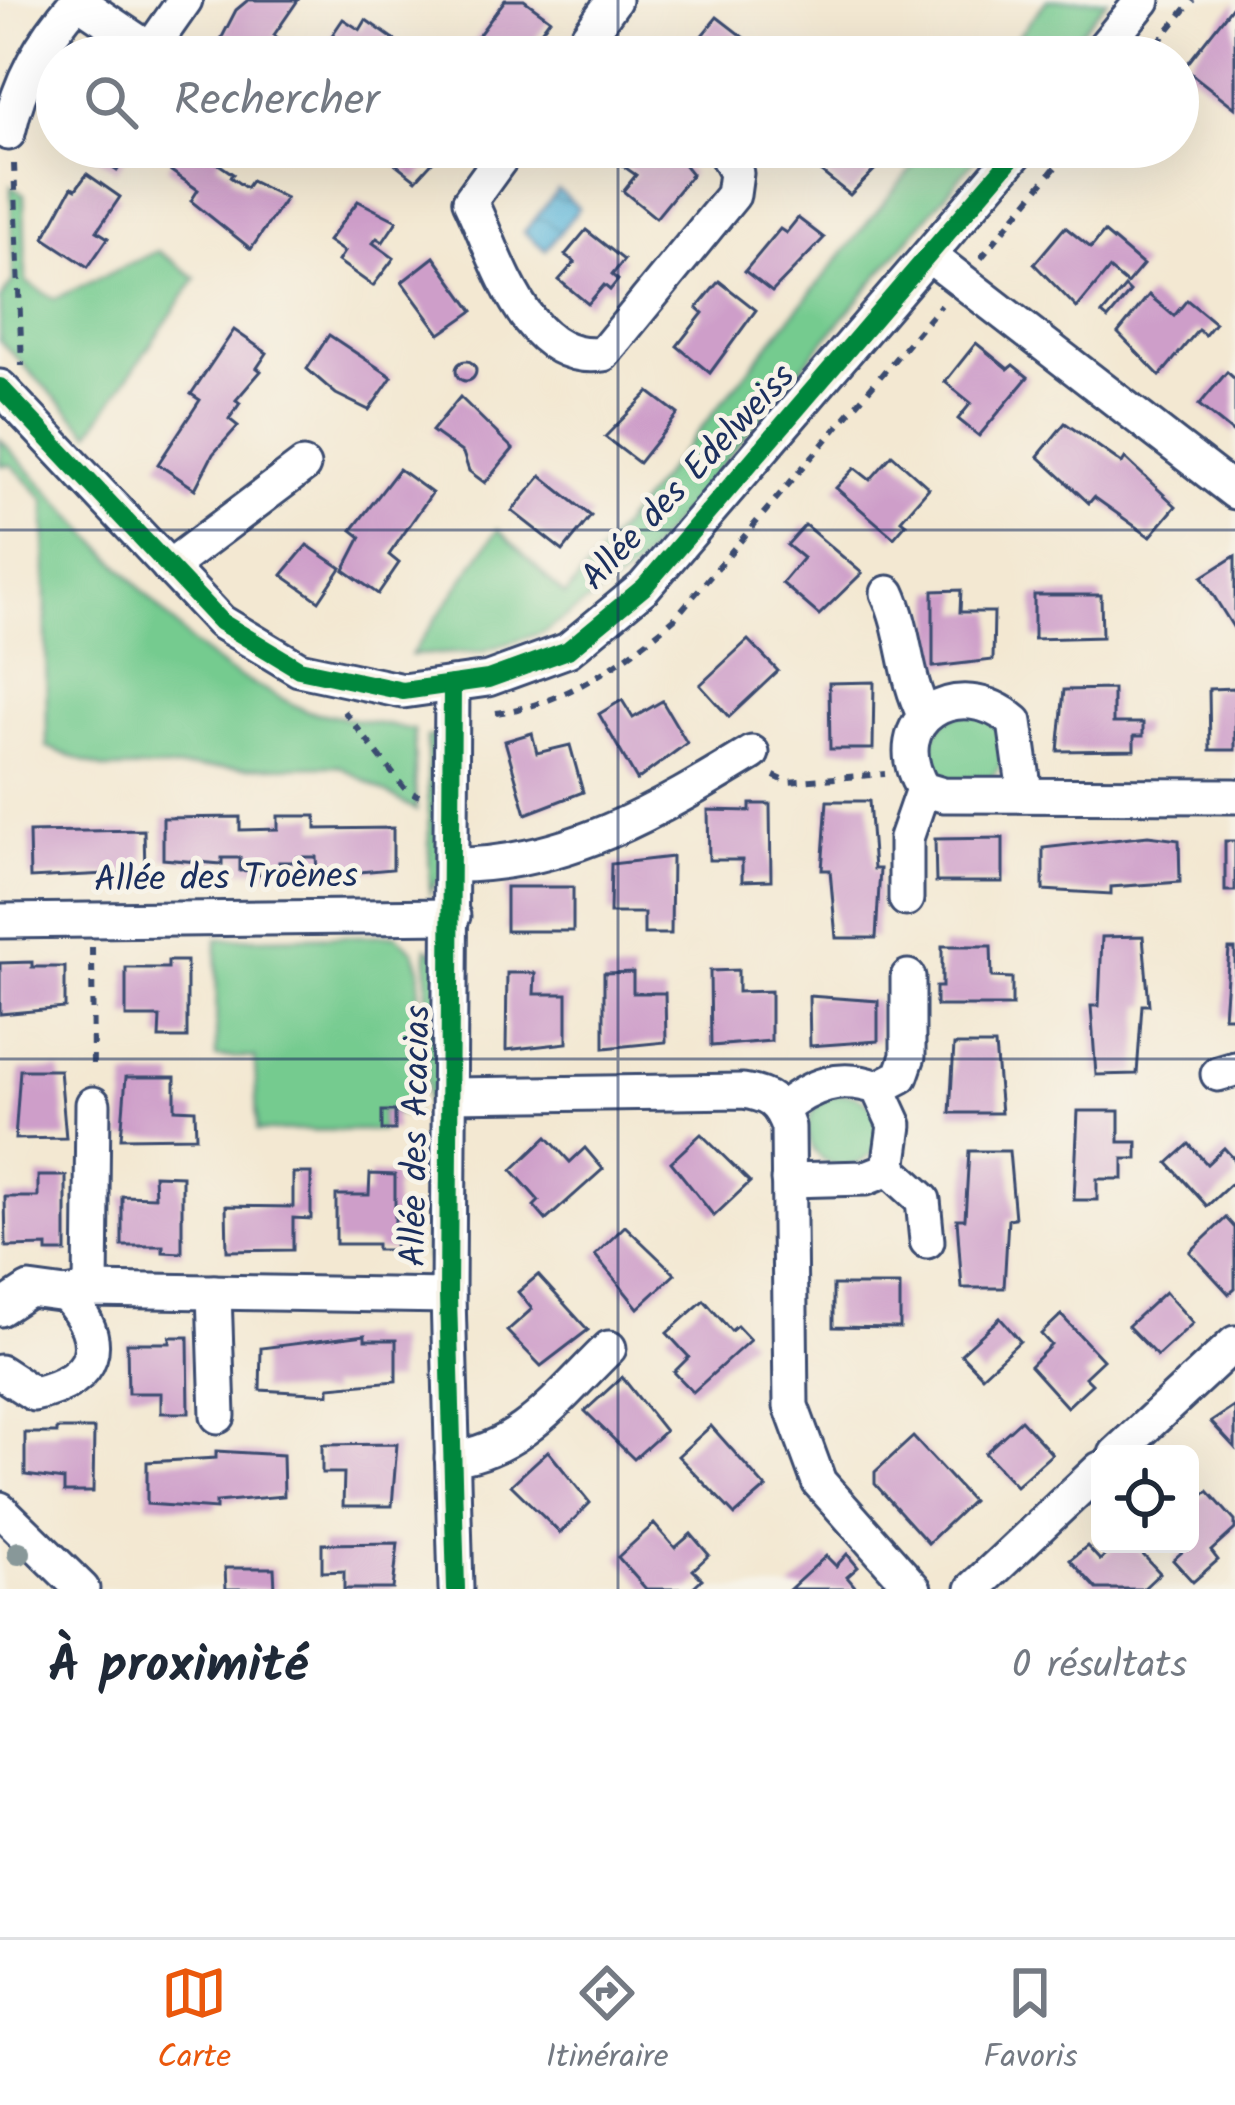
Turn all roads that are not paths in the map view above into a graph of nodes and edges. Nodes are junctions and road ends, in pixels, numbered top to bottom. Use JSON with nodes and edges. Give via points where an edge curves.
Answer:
{"nodes":[{"id":1,"x":77,"y":0,"type":"edge"},
{"id":2,"x":185,"y":0,"type":"edge"},
{"id":3,"x":614,"y":0,"type":"edge"},
{"id":4,"x":1143,"y":0,"type":"edge"},
{"id":5,"x":47,"y":36,"type":"edge"},
{"id":6,"x":131,"y":36,"type":"edge"},
{"id":7,"x":165,"y":36,"type":"edge"},
{"id":8,"x":597,"y":36,"type":"edge"},
{"id":9,"x":1113,"y":36,"type":"edge"},
{"id":10,"x":36,"y":53,"type":"edge"},
{"id":11,"x":8,"y":133,"type":"road end"},
{"id":12,"x":493,"y":168,"type":"edge"},
{"id":13,"x":733,"y":168,"type":"edge"},
{"id":14,"x":1004,"y":168,"type":"edge"},
{"id":15,"x":931,"y":256,"type":"junction"},
{"id":16,"x":9,"y":397,"type":"edge"},
{"id":17,"x":303,"y":466,"type":"dead end"},
{"id":18,"x":1235,"y":493,"type":"edge"},
{"id":19,"x":170,"y":567,"type":"junction"},
{"id":20,"x":888,"y":593,"type":"dead end"},
{"id":21,"x":452,"y":701,"type":"junction"},
{"id":22,"x":924,"y":714,"type":"junction"},
{"id":23,"x":752,"y":754,"type":"road end"},
{"id":24,"x":918,"y":780,"type":"junction"},
{"id":25,"x":1025,"y":793,"type":"junction"},
{"id":26,"x":1235,"y":796,"type":"edge"},
{"id":27,"x":452,"y":865,"type":"junction"},
{"id":28,"x":906,"y":899,"type":"dead end"},
{"id":29,"x":453,"y":916,"type":"junction"},
{"id":30,"x":0,"y":921,"type":"edge"},
{"id":31,"x":908,"y":977,"type":"dead end"},
{"id":32,"x":878,"y":1088,"type":"junction"},
{"id":33,"x":451,"y":1095,"type":"junction"},
{"id":34,"x":93,"y":1104,"type":"road end"},
{"id":35,"x":782,"y":1109,"type":"junction"},
{"id":36,"x":889,"y":1168,"type":"junction"},
{"id":37,"x":788,"y":1180,"type":"junction"},
{"id":38,"x":927,"y":1241,"type":"dead end"},
{"id":39,"x":78,"y":1292,"type":"junction"},
{"id":40,"x":214,"y":1292,"type":"junction"},
{"id":41,"x":448,"y":1296,"type":"junction"},
{"id":42,"x":0,"y":1309,"type":"edge"},
{"id":43,"x":1235,"y":1343,"type":"edge"},
{"id":44,"x":609,"y":1348,"type":"dead end"},
{"id":45,"x":0,"y":1372,"type":"edge"},
{"id":46,"x":218,"y":1416,"type":"dead end"},
{"id":47,"x":1127,"y":1445,"type":"edge"},
{"id":48,"x":452,"y":1458,"type":"junction"},
{"id":49,"x":1091,"y":1478,"type":"edge"},
{"id":50,"x":0,"y":1509,"type":"edge"},
{"id":51,"x":82,"y":1589,"type":"edge"},
{"id":52,"x":456,"y":1589,"type":"edge"},
{"id":53,"x":914,"y":1589,"type":"edge"},
{"id":54,"x":973,"y":1589,"type":"edge"}],
"edges":[{"from":1,"to":5,"type":"street"},
{"from":1,"to":6,"type":"street"},
{"from":2,"to":7,"type":"street"},
{"from":3,"to":8,"type":"street"},
{"from":4,"to":9,"type":"street"},
{"from":10,"to":11,"type":"street"},
{"from":12,"to":13,"type":"street","via":[[470,201],[541,337],[580,358],[603,354],[733,195]]},
{"from":14,"to":15,"type":"street","name":"Allée des Edelweiss"},
{"from":15,"to":18,"type":"street"},
{"from":15,"to":21,"type":"street","name":"Allée des Edelweiss","via":[[644,587],[568,650]]},
{"from":16,"to":19,"type":"street","name":"Allée des Edelweiss"},
{"from":17,"to":19,"type":"street"},
{"from":19,"to":21,"type":"street","name":"Allée des Edelweiss","via":[[221,622],[298,669]]},
{"from":20,"to":22,"type":"street","via":[[908,682]]},
{"from":21,"to":27,"type":"street","name":"Allée des Acacias"},
{"from":22,"to":24,"type":"street","via":[[916,727]]},
{"from":22,"to":25,"type":"street","via":[[970,701],[1001,709],[1015,722]]},
{"from":23,"to":27,"type":"street","via":[[584,844],[492,866]]},
{"from":24,"to":25,"type":"street","via":[[943,795]]},
{"from":24,"to":28,"type":"street","via":[[906,838]]},
{"from":25,"to":26,"type":"street"},
{"from":27,"to":29,"type":"street","name":"Allée des Acacias"},
{"from":29,"to":30,"type":"street","name":"Allée des Troènes"},
{"from":29,"to":33,"type":"street","name":"Allée des Acacias"},
{"from":31,"to":32,"type":"street","via":[[908,1056],[901,1076]]},
{"from":32,"to":35,"type":"street","via":[[820,1083]]},
{"from":32,"to":36,"type":"street","via":[[895,1125]]},
{"from":33,"to":35,"type":"street","via":[[743,1091],[767,1095]]},
{"from":33,"to":41,"type":"street","name":"Allée des Acacias"},
{"from":34,"to":39,"type":"street"},
{"from":35,"to":37,"type":"street"},
{"from":36,"to":37,"type":"street","via":[[866,1178]]},
{"from":36,"to":38,"type":"street","via":[[922,1200]]},
{"from":37,"to":53,"type":"street","via":[[791,1406],[819,1483]]},
{"from":39,"to":40,"type":"street"},
{"from":39,"to":42,"type":"street","via":[[29,1290]]},
{"from":39,"to":45,"type":"street","via":[[90,1321],[91,1357],[69,1386],[34,1394]]},
{"from":40,"to":41,"type":"street"},
{"from":40,"to":46,"type":"street"},
{"from":41,"to":48,"type":"street","name":"Allée des Acacias"},
{"from":43,"to":47,"type":"street"},
{"from":44,"to":48,"type":"street","via":[[512,1442]]},
{"from":48,"to":52,"type":"street","name":"Allée des Acacias"},
{"from":49,"to":54,"type":"street"},
{"from":50,"to":51,"type":"street"}]}
